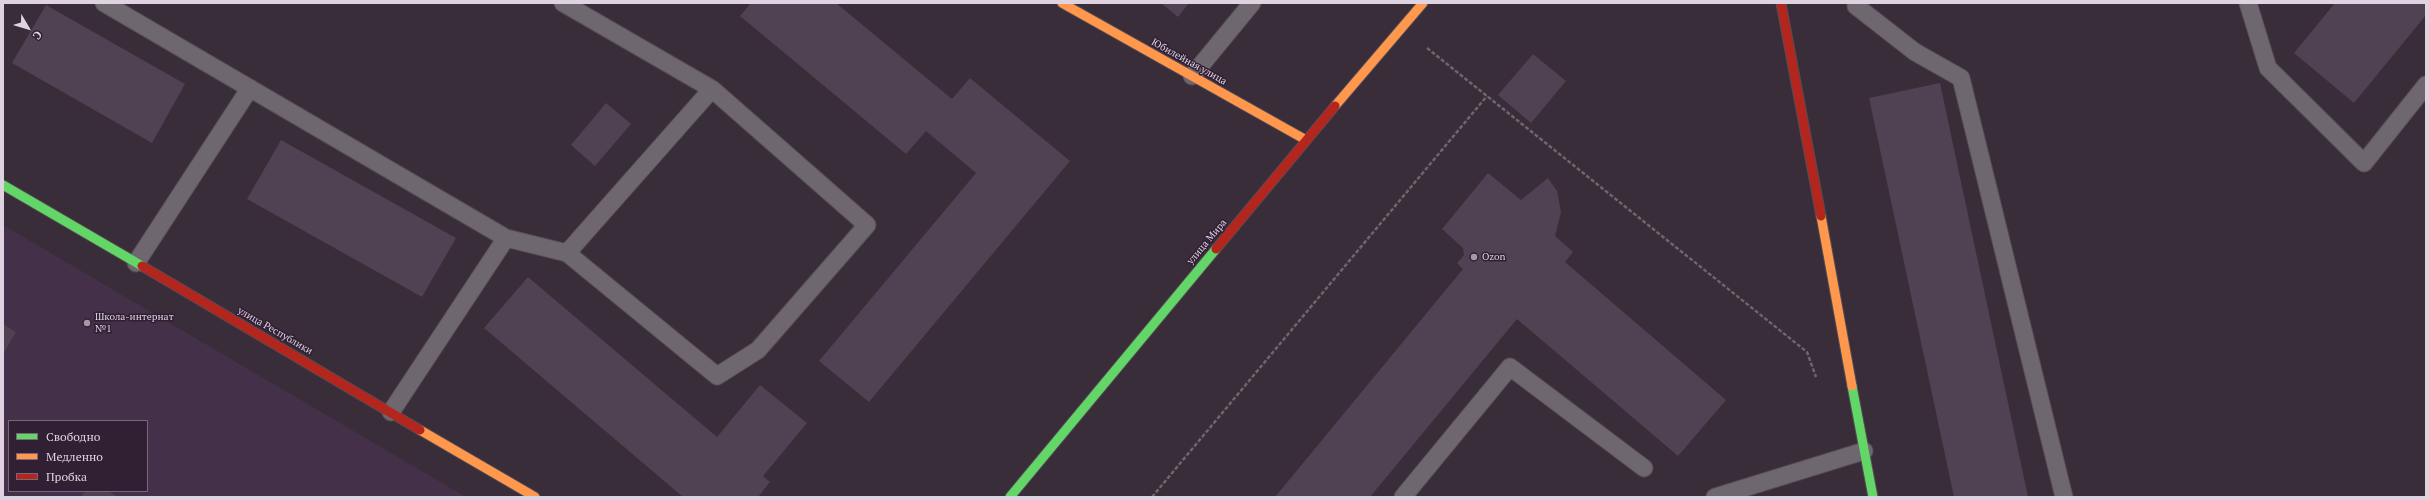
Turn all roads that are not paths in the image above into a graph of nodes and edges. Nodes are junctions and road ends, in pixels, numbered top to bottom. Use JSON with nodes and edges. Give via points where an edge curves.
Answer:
{"nodes":[{"id":1,"x":104,"y":3,"type":"edge"},
{"id":2,"x":563,"y":3,"type":"edge"},
{"id":3,"x":1062,"y":3,"type":"edge"},
{"id":4,"x":1252,"y":3,"type":"edge"},
{"id":5,"x":1423,"y":3,"type":"edge"},
{"id":6,"x":1781,"y":3,"type":"edge"},
{"id":7,"x":1856,"y":3,"type":"edge"},
{"id":8,"x":2248,"y":3,"type":"edge"},
{"id":9,"x":1192,"y":76,"type":"junction"},
{"id":10,"x":2426,"y":85,"type":"edge"},
{"id":11,"x":250,"y":88,"type":"junction"},
{"id":12,"x":712,"y":89,"type":"junction"},
{"id":13,"x":1306,"y":140,"type":"junction"},
{"id":14,"x":3,"y":184,"type":"edge"},
{"id":15,"x":506,"y":238,"type":"junction"},
{"id":16,"x":567,"y":253,"type":"junction"},
{"id":17,"x":136,"y":263,"type":"junction"},
{"id":18,"x":391,"y":412,"type":"junction"},
{"id":19,"x":1864,"y":451,"type":"junction"},
{"id":20,"x":1644,"y":468,"type":"dead end"},
{"id":21,"x":535,"y":497,"type":"edge"},
{"id":22,"x":1010,"y":497,"type":"edge"},
{"id":23,"x":1403,"y":497,"type":"edge"},
{"id":24,"x":1715,"y":497,"type":"edge"},
{"id":25,"x":1873,"y":497,"type":"edge"},
{"id":26,"x":2064,"y":497,"type":"edge"}],
"edges":[{"from":1,"to":11,"type":"lane"},
{"from":2,"to":12,"type":"lane"},
{"from":3,"to":9,"type":"street","name":"Юбилейная улица"},
{"from":4,"to":9,"type":"lane"},
{"from":5,"to":13,"type":"street","name":"улица Мира"},
{"from":6,"to":19,"type":"street"},
{"from":7,"to":26,"type":"lane","via":[[1856,6],[1915,52],[1961,78]]},
{"from":8,"to":10,"type":"lane","via":[[2268,68],[2364,163]]},
{"from":9,"to":13,"type":"street","name":"Юбилейная улица"},
{"from":11,"to":15,"type":"lane"},
{"from":11,"to":17,"type":"lane"},
{"from":12,"to":16,"type":"lane"},
{"from":12,"to":16,"type":"lane","via":[[867,225],[758,350],[717,376]]},
{"from":13,"to":22,"type":"street","name":"улица Мира"},
{"from":14,"to":17,"type":"street","name":"улица Республики"},
{"from":15,"to":16,"type":"lane"},
{"from":15,"to":18,"type":"lane"},
{"from":17,"to":18,"type":"street","name":"улица Республики"},
{"from":18,"to":21,"type":"street","name":"улица Республики"},
{"from":19,"to":24,"type":"lane"},
{"from":19,"to":25,"type":"street"},
{"from":20,"to":23,"type":"lane","via":[[1510,367]]}]}
